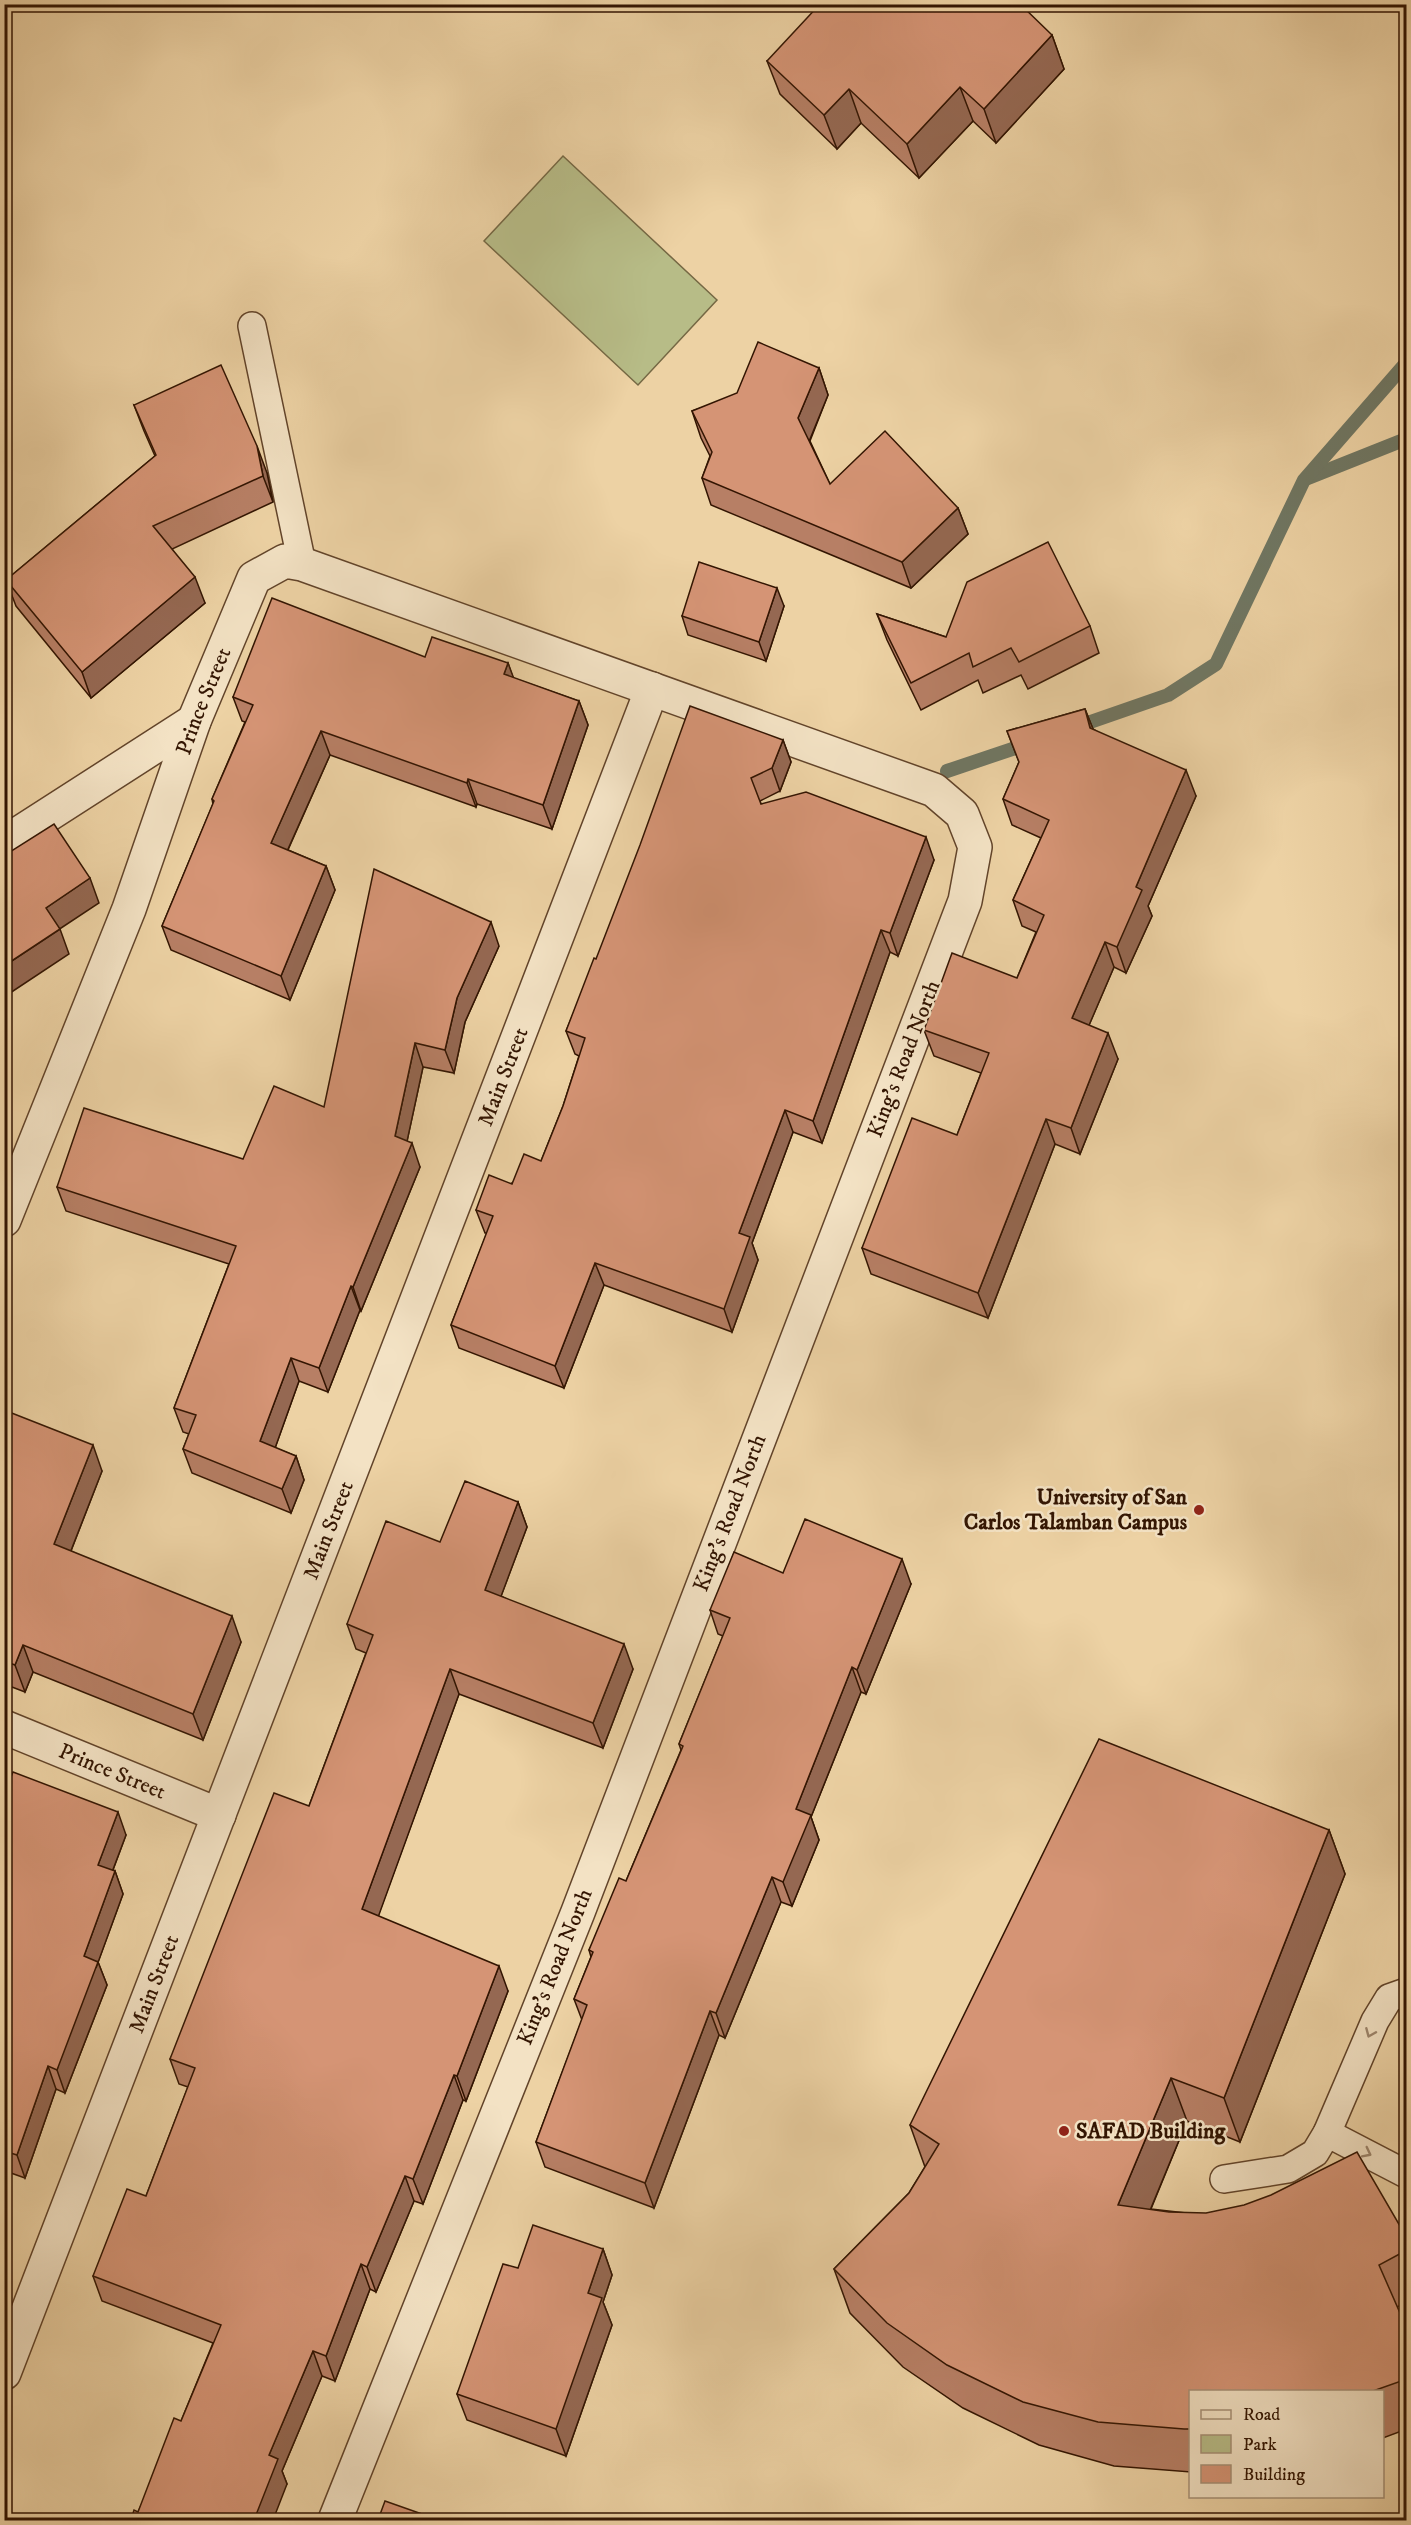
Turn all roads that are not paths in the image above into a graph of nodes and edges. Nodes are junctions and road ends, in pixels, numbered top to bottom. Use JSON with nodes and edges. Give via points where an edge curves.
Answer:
{"nodes":[{"id":1,"x":252,"y":326,"type":"dead end"},
{"id":2,"x":302,"y":564,"type":"junction"},
{"id":3,"x":652,"y":689,"type":"junction"},
{"id":4,"x":194,"y":721,"type":"junction"},
{"id":5,"x":4,"y":843,"type":"edge"},
{"id":6,"x":4,"y":1220,"type":"edge"},
{"id":7,"x":4,"y":1727,"type":"edge"},
{"id":8,"x":219,"y":1815,"type":"junction"},
{"id":9,"x":1407,"y":1992,"type":"edge"},
{"id":10,"x":1327,"y":2133,"type":"junction"},
{"id":11,"x":1407,"y":2174,"type":"edge"},
{"id":12,"x":1224,"y":2179,"type":"dead end"},
{"id":13,"x":4,"y":2373,"type":"edge"},
{"id":14,"x":335,"y":2520,"type":"edge"}],
"edges":[{"from":1,"to":2,"type":"lane"},
{"from":2,"to":3,"type":"street","name":"Prince Street"},
{"from":2,"to":4,"type":"street","name":"Prince Street","via":[[285,561],[254,578]]},
{"from":3,"to":8,"type":"street","name":"Main Street"},
{"from":3,"to":14,"type":"street","name":"King's Road North","via":[[934,790],[962,814],[975,847],[965,901],[620,1801]]},
{"from":4,"to":5,"type":"street"},
{"from":4,"to":6,"type":"street","name":"Prince Street","via":[[129,909]]},
{"from":7,"to":8,"type":"street","name":"Prince Street"},
{"from":8,"to":13,"type":"street","name":"Main Street"},
{"from":9,"to":10,"type":"lane","one_way":true,"via":[[1389,1998],[1374,2021]]},
{"from":10,"to":11,"type":"lane","one_way":true},
{"from":10,"to":12,"type":"lane","via":[[1315,2153],[1288,2169]]}]}
